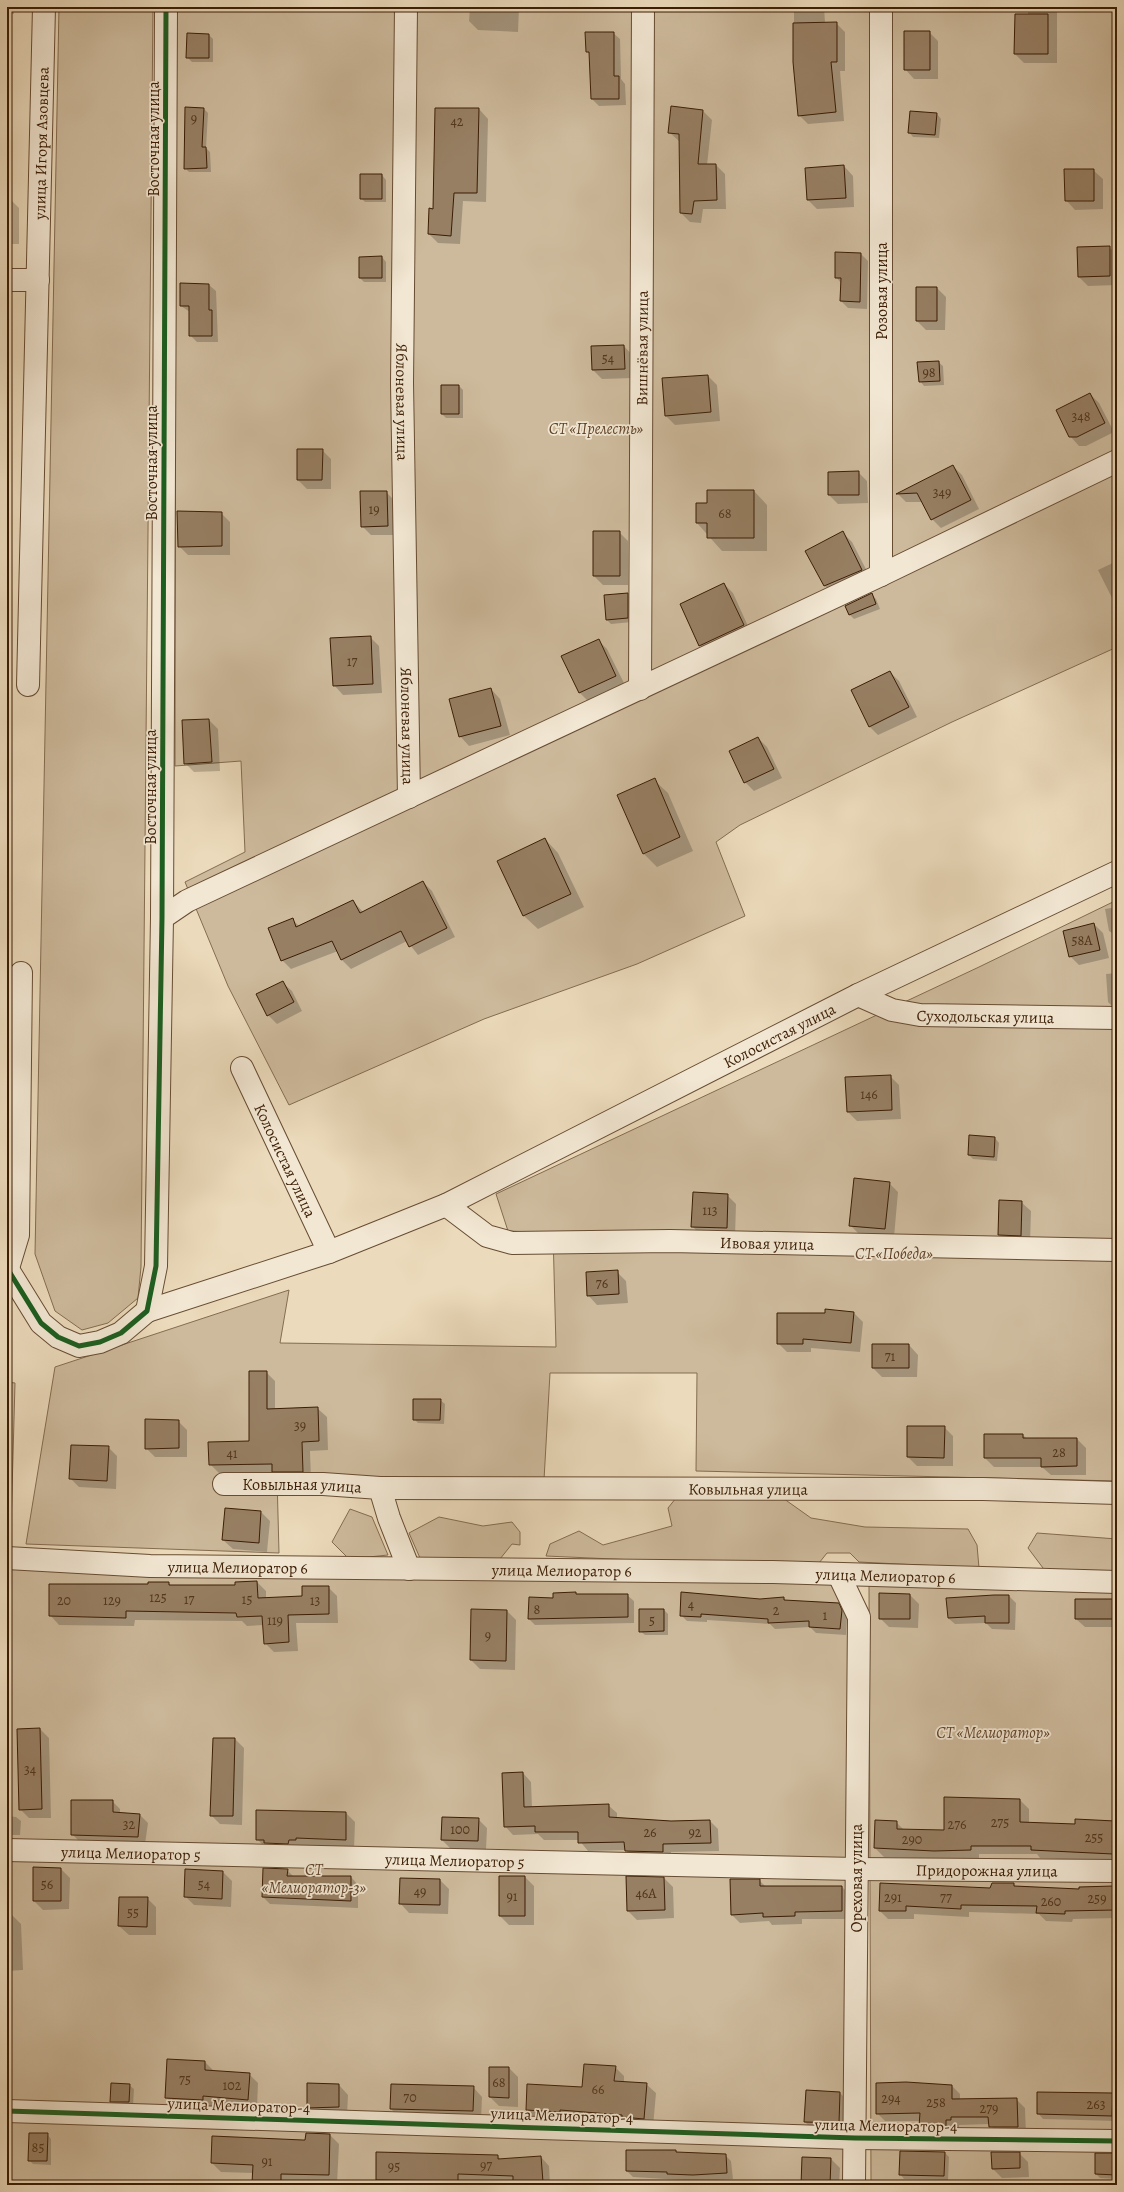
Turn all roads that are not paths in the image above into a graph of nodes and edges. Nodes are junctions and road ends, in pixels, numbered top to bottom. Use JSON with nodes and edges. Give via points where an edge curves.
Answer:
{"nodes":[{"id":1,"x":44,"y":7,"type":"edge"},
{"id":2,"x":166,"y":7,"type":"edge"},
{"id":3,"x":406,"y":7,"type":"edge"},
{"id":4,"x":642,"y":7,"type":"edge"},
{"id":5,"x":881,"y":7,"type":"edge"},
{"id":6,"x":7,"y":280,"type":"edge"},
{"id":7,"x":38,"y":280,"type":"junction"},
{"id":8,"x":1117,"y":461,"type":"edge"},
{"id":9,"x":881,"y":575,"type":"junction"},
{"id":10,"x":28,"y":684,"type":"dead end"},
{"id":11,"x":640,"y":689,"type":"junction"},
{"id":12,"x":409,"y":797,"type":"junction"},
{"id":13,"x":1117,"y":872,"type":"edge"},
{"id":14,"x":162,"y":918,"type":"junction"},
{"id":15,"x":21,"y":973,"type":"dead end"},
{"id":16,"x":858,"y":995,"type":"junction"},
{"id":17,"x":1117,"y":1018,"type":"edge"},
{"id":18,"x":242,"y":1068,"type":"dead end"},
{"id":19,"x":438,"y":1209,"type":"junction"},
{"id":20,"x":1117,"y":1250,"type":"edge"},
{"id":21,"x":329,"y":1252,"type":"junction"},
{"id":22,"x":7,"y":1268,"type":"edge"},
{"id":23,"x":147,"y":1311,"type":"junction"},
{"id":24,"x":224,"y":1484,"type":"dead end"},
{"id":25,"x":380,"y":1488,"type":"junction"},
{"id":26,"x":1117,"y":1493,"type":"edge"},
{"id":27,"x":7,"y":1558,"type":"edge"},
{"id":28,"x":409,"y":1569,"type":"junction"},
{"id":29,"x":839,"y":1574,"type":"junction"},
{"id":30,"x":1117,"y":1582,"type":"edge"},
{"id":31,"x":7,"y":1850,"type":"edge"},
{"id":32,"x":856,"y":1869,"type":"junction"},
{"id":33,"x":1117,"y":1871,"type":"edge"},
{"id":34,"x":7,"y":2111,"type":"edge"},
{"id":35,"x":855,"y":2138,"type":"junction"},
{"id":36,"x":1117,"y":2141,"type":"edge"},
{"id":37,"x":854,"y":2185,"type":"edge"}],
"edges":[{"from":1,"to":7,"type":"street","name":"улица Игоря Азовцева"},
{"from":2,"to":14,"type":"street","name":"Восточная улица"},
{"from":3,"to":12,"type":"street","name":"Яблоневая улица","via":[[402,383]]},
{"from":4,"to":11,"type":"street","name":"Вишнёвая улица"},
{"from":5,"to":9,"type":"street","name":"Розовая улица"},
{"from":6,"to":7,"type":"street"},
{"from":7,"to":10,"type":"street","name":"улица Игоря Азовцева"},
{"from":8,"to":9,"type":"street"},
{"from":9,"to":11,"type":"street"},
{"from":11,"to":12,"type":"street"},
{"from":12,"to":14,"type":"street","via":[[187,901]]},
{"from":13,"to":16,"type":"street","name":"Колосистая улица"},
{"from":14,"to":23,"type":"street","name":"Восточная улица","via":[[156,1266]]},
{"from":15,"to":22,"type":"street","via":[[18,1235]]},
{"from":16,"to":17,"type":"street","name":"Суходольская улица","via":[[892,1010],[920,1015]]},
{"from":16,"to":19,"type":"street","name":"Колосистая улица"},
{"from":18,"to":21,"type":"street","name":"Колосистая улица"},
{"from":19,"to":20,"type":"street","name":"Ивовая улица","via":[[487,1236],[512,1243],[670,1241]]},
{"from":19,"to":21,"type":"street","name":"Колосистая улица"},
{"from":21,"to":23,"type":"street","name":"Колосистая улица"},
{"from":22,"to":23,"type":"street","via":[[41,1323],[58,1337],[79,1346],[100,1342],[121,1333]]},
{"from":24,"to":25,"type":"street","name":"Ковыльная улица","via":[[323,1484]]},
{"from":25,"to":26,"type":"street","name":"Ковыльная улица","via":[[983,1489]]},
{"from":25,"to":28,"type":"street","name":"Ковыльная улица"},
{"from":27,"to":28,"type":"street","name":"улица Мелиоратор 6","via":[[150,1566]]},
{"from":28,"to":29,"type":"street","name":"улица Мелиоратор 6"},
{"from":29,"to":30,"type":"street","name":"улица Мелиоратор 6"},
{"from":29,"to":32,"type":"street","name":"Ореховая улица","via":[[859,1617]]},
{"from":31,"to":32,"type":"street","name":"улица Мелиоратор 5"},
{"from":32,"to":33,"type":"street","name":"Придорожная улица"},
{"from":32,"to":35,"type":"street","name":"Ореховая улица"},
{"from":34,"to":35,"type":"street","name":"улица Мелиоратор-4"},
{"from":35,"to":36,"type":"street","name":"улица Мелиоратор-4"},
{"from":35,"to":37,"type":"street","name":"Ореховая улица"}]}
